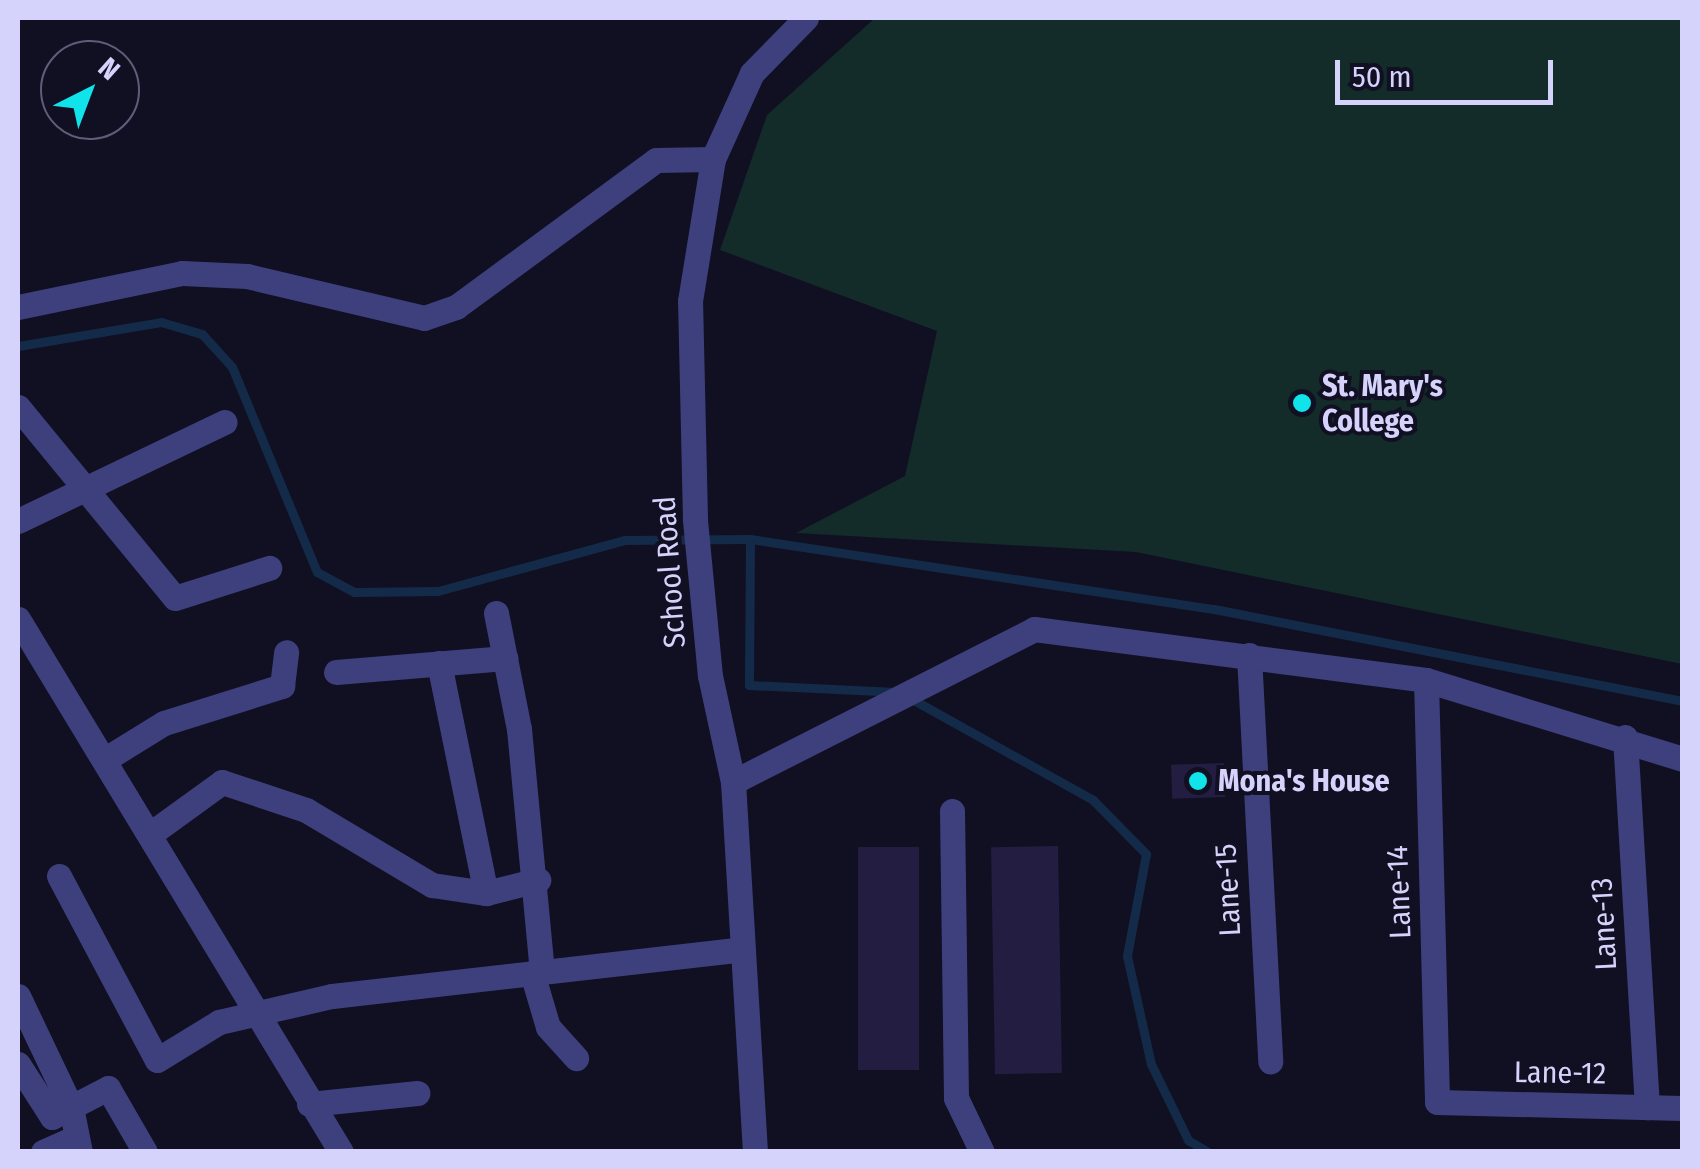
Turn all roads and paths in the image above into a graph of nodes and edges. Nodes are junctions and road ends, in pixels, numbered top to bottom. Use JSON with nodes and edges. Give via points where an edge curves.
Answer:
{"nodes":[{"id":1,"x":806,"y":18,"type":"edge"},
{"id":2,"x":713,"y":160,"type":"junction"},
{"id":3,"x":18,"y":308,"type":"edge"},
{"id":4,"x":18,"y":407,"type":"edge"},
{"id":5,"x":225,"y":422,"type":"dead end"},
{"id":6,"x":86,"y":488,"type":"junction"},
{"id":7,"x":18,"y":521,"type":"edge"},
{"id":8,"x":269,"y":568,"type":"dead end"},
{"id":9,"x":496,"y":613,"type":"dead end"},
{"id":10,"x":18,"y":619,"type":"edge"},
{"id":11,"x":286,"y":652,"type":"dead end"},
{"id":12,"x":1249,"y":655,"type":"junction"},
{"id":13,"x":505,"y":658,"type":"junction"},
{"id":14,"x":439,"y":663,"type":"junction"},
{"id":15,"x":336,"y":672,"type":"dead end"},
{"id":16,"x":1426,"y":680,"type":"junction"},
{"id":17,"x":1625,"y":738,"type":"junction"},
{"id":18,"x":1682,"y":759,"type":"edge"},
{"id":19,"x":104,"y":760,"type":"junction"},
{"id":20,"x":733,"y":782,"type":"junction"},
{"id":21,"x":952,"y":810,"type":"dead end"},
{"id":22,"x":153,"y":832,"type":"junction"},
{"id":23,"x":59,"y":876,"type":"dead end"},
{"id":24,"x":538,"y":880,"type":"junction"},
{"id":25,"x":486,"y":892,"type":"junction"},
{"id":26,"x":742,"y":949,"type":"junction"},
{"id":27,"x":537,"y":972,"type":"junction"},
{"id":28,"x":18,"y":996,"type":"edge"},
{"id":29,"x":258,"y":1010,"type":"junction"},
{"id":30,"x":576,"y":1058,"type":"dead end"},
{"id":31,"x":1270,"y":1061,"type":"dead end"},
{"id":32,"x":18,"y":1064,"type":"edge"},
{"id":33,"x":417,"y":1093,"type":"dead end"},
{"id":34,"x":1437,"y":1102,"type":"joint"},
{"id":35,"x":308,"y":1104,"type":"junction"},
{"id":36,"x":71,"y":1107,"type":"junction"},
{"id":37,"x":1648,"y":1107,"type":"junction"},
{"id":38,"x":1682,"y":1108,"type":"edge"},
{"id":39,"x":76,"y":1145,"type":"edge"},
{"id":40,"x":43,"y":1152,"type":"edge"},
{"id":41,"x":145,"y":1152,"type":"edge"},
{"id":42,"x":342,"y":1152,"type":"edge"},
{"id":43,"x":755,"y":1152,"type":"edge"},
{"id":44,"x":982,"y":1152,"type":"edge"}],
"edges":[{"from":1,"to":2,"type":"street","name":"School Road","via":[[752,73]]},
{"from":2,"to":3,"type":"street","via":[[656,160],[456,307],[424,318],[247,276],[182,273]]},
{"from":2,"to":20,"type":"street","name":"School Road","via":[[690,300],[695,520],[710,676]]},
{"from":4,"to":6,"type":"street"},
{"from":5,"to":6,"type":"street"},
{"from":6,"to":7,"type":"street"},
{"from":6,"to":8,"type":"street","via":[[175,598]]},
{"from":9,"to":13,"type":"street"},
{"from":10,"to":19,"type":"street"},
{"from":11,"to":19,"type":"street","via":[[282,686],[164,724]]},
{"from":12,"to":16,"type":"street"},
{"from":12,"to":20,"type":"street","via":[[1034,628]]},
{"from":12,"to":31,"type":"street","name":"Lane-15"},
{"from":13,"to":14,"type":"street"},
{"from":13,"to":24,"type":"street"},
{"from":14,"to":15,"type":"street"},
{"from":14,"to":25,"type":"street"},
{"from":16,"to":17,"type":"street"},
{"from":16,"to":34,"type":"street","name":"Lane-14"},
{"from":17,"to":18,"type":"street"},
{"from":17,"to":37,"type":"street","name":"Lane-13"},
{"from":19,"to":22,"type":"street"},
{"from":20,"to":26,"type":"street","name":"School Road"},
{"from":21,"to":44,"type":"street","via":[[956,1098]]},
{"from":22,"to":25,"type":"street","via":[[222,782],[306,810],[432,886]]},
{"from":22,"to":29,"type":"street"},
{"from":23,"to":29,"type":"street","via":[[158,1060]]},
{"from":24,"to":25,"type":"street"},
{"from":24,"to":27,"type":"street"},
{"from":26,"to":27,"type":"street"},
{"from":26,"to":43,"type":"street","name":"School Road"},
{"from":27,"to":29,"type":"street"},
{"from":27,"to":30,"type":"street","via":[[548,1027]]},
{"from":28,"to":36,"type":"street"},
{"from":29,"to":35,"type":"street"},
{"from":32,"to":36,"type":"street","via":[[52,1117]]},
{"from":33,"to":35,"type":"street"},
{"from":34,"to":37,"type":"street","name":"Lane-12"},
{"from":35,"to":42,"type":"street"},
{"from":36,"to":39,"type":"street"},
{"from":36,"to":41,"type":"street","via":[[108,1088]]},
{"from":37,"to":38,"type":"street","name":"Lane-12"},
{"from":39,"to":40,"type":"street"}]}
